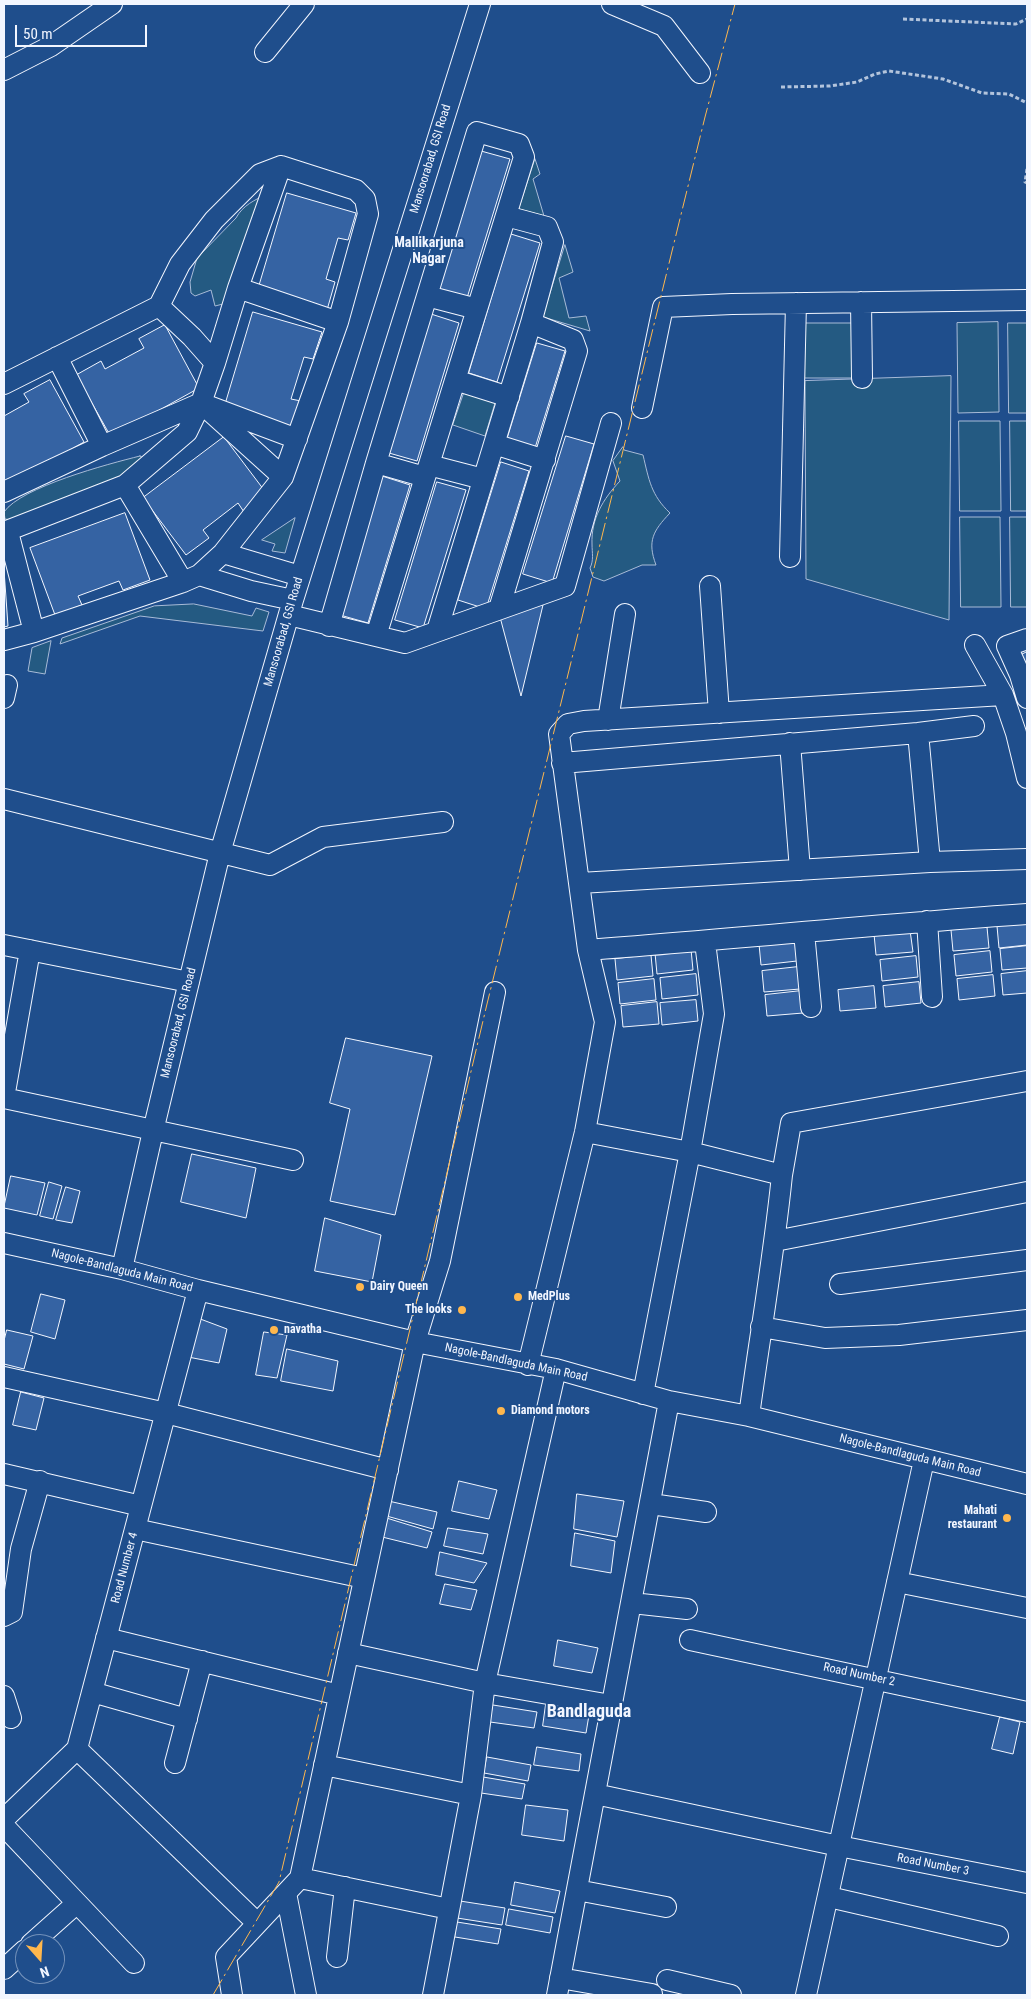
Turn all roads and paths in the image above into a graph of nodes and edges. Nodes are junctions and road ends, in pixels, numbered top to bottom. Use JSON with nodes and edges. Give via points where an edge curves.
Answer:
{"nodes":[{"id":1,"x":112,"y":4,"type":"edge"},
{"id":2,"x":304,"y":4,"type":"edge"},
{"id":3,"x":480,"y":4,"type":"edge"},
{"id":4,"x":612,"y":4,"type":"edge"},
{"id":5,"x":903,"y":19,"type":"dead end"},
{"id":6,"x":1027,"y":20,"type":"edge"},
{"id":7,"x":265,"y":52,"type":"dead end"},
{"id":8,"x":4,"y":70,"type":"edge"},
{"id":9,"x":700,"y":72,"type":"dead end"},
{"id":10,"x":781,"y":87,"type":"dead end"},
{"id":11,"x":1027,"y":103,"type":"edge"},
{"id":12,"x":281,"y":166,"type":"junction"},
{"id":13,"x":1027,"y":169,"type":"edge"},
{"id":14,"x":1027,"y":184,"type":"edge"},
{"id":15,"x":506,"y":216,"type":"junction"},
{"id":16,"x":238,"y":288,"type":"junction"},
{"id":17,"x":427,"y":296,"type":"junction"},
{"id":18,"x":1027,"y":300,"type":"edge"},
{"id":19,"x":861,"y":302,"type":"junction"},
{"id":20,"x":796,"y":303,"type":"junction"},
{"id":21,"x":159,"y":306,"type":"junction"},
{"id":22,"x":477,"y":309,"type":"junction"},
{"id":23,"x":338,"y":322,"type":"junction"},
{"id":24,"x":531,"y":323,"type":"junction"},
{"id":25,"x":57,"y":357,"type":"junction"},
{"id":26,"x":216,"y":363,"type":"junction"},
{"id":27,"x":862,"y":378,"type":"dead end"},
{"id":28,"x":455,"y":380,"type":"junction"},
{"id":29,"x":4,"y":384,"type":"edge"},
{"id":30,"x":509,"y":397,"type":"junction"},
{"id":31,"x":201,"y":403,"type":"junction"},
{"id":32,"x":642,"y":408,"type":"dead end"},
{"id":33,"x":611,"y":423,"type":"dead end"},
{"id":34,"x":297,"y":438,"type":"junction"},
{"id":35,"x":494,"y":444,"type":"junction"},
{"id":36,"x":102,"y":446,"type":"junction"},
{"id":37,"x":545,"y":460,"type":"junction"},
{"id":38,"x":376,"y":463,"type":"junction"},
{"id":39,"x":427,"y":471,"type":"junction"},
{"id":40,"x":283,"y":477,"type":"junction"},
{"id":41,"x":483,"y":480,"type":"junction"},
{"id":42,"x":124,"y":485,"type":"junction"},
{"id":43,"x":4,"y":492,"type":"edge"},
{"id":44,"x":6,"y":532,"type":"edge"},
{"id":45,"x":223,"y":553,"type":"junction"},
{"id":46,"x":790,"y":557,"type":"dead end"},
{"id":47,"x":300,"y":576,"type":"junction"},
{"id":48,"x":191,"y":579,"type":"junction"},
{"id":49,"x":710,"y":586,"type":"dead end"},
{"id":50,"x":291,"y":608,"type":"junction"},
{"id":51,"x":499,"y":609,"type":"junction"},
{"id":52,"x":625,"y":614,"type":"dead end"},
{"id":53,"x":329,"y":626,"type":"junction"},
{"id":54,"x":436,"y":631,"type":"junction"},
{"id":55,"x":34,"y":632,"type":"junction"},
{"id":56,"x":376,"y":636,"type":"junction"},
{"id":57,"x":1027,"y":639,"type":"edge"},
{"id":58,"x":4,"y":640,"type":"edge"},
{"id":59,"x":975,"y":645,"type":"dead end"},
{"id":60,"x":1003,"y":695,"type":"junction"},
{"id":61,"x":1027,"y":698,"type":"edge"},
{"id":62,"x":719,"y":713,"type":"junction"},
{"id":63,"x":608,"y":720,"type":"junction"},
{"id":64,"x":974,"y":726,"type":"dead end"},
{"id":65,"x":918,"y":733,"type":"junction"},
{"id":66,"x":790,"y":743,"type":"junction"},
{"id":67,"x":562,"y":763,"type":"junction"},
{"id":68,"x":1027,"y":778,"type":"edge"},
{"id":69,"x":4,"y":799,"type":"edge"},
{"id":70,"x":443,"y":822,"type":"dead end"},
{"id":71,"x":220,"y":853,"type":"junction"},
{"id":72,"x":1027,"y":859,"type":"edge"},
{"id":73,"x":930,"y":862,"type":"junction"},
{"id":74,"x":800,"y":870,"type":"junction"},
{"id":75,"x":580,"y":883,"type":"junction"},
{"id":76,"x":1027,"y":914,"type":"edge"},
{"id":77,"x":927,"y":921,"type":"junction"},
{"id":78,"x":804,"y":932,"type":"junction"},
{"id":79,"x":705,"y":942,"type":"junction"},
{"id":80,"x":4,"y":945,"type":"edge"},
{"id":81,"x":30,"y":950,"type":"junction"},
{"id":82,"x":588,"y":950,"type":"junction"},
{"id":83,"x":189,"y":982,"type":"junction"},
{"id":84,"x":494,"y":992,"type":"dead end"},
{"id":85,"x":932,"y":997,"type":"dead end"},
{"id":86,"x":811,"y":1007,"type":"dead end"},
{"id":87,"x":1027,"y":1081,"type":"edge"},
{"id":88,"x":4,"y":1098,"type":"edge"},
{"id":89,"x":153,"y":1131,"type":"junction"},
{"id":90,"x":585,"y":1132,"type":"junction"},
{"id":91,"x":690,"y":1152,"type":"junction"},
{"id":92,"x":293,"y":1160,"type":"dead end"},
{"id":93,"x":782,"y":1175,"type":"junction"},
{"id":94,"x":1027,"y":1192,"type":"edge"},
{"id":95,"x":775,"y":1241,"type":"junction"},
{"id":96,"x":4,"y":1243,"type":"edge"},
{"id":97,"x":1027,"y":1260,"type":"edge"},
{"id":98,"x":122,"y":1269,"type":"junction"},
{"id":99,"x":840,"y":1284,"type":"dead end"},
{"id":100,"x":198,"y":1290,"type":"junction"},
{"id":101,"x":1027,"y":1320,"type":"edge"},
{"id":102,"x":761,"y":1327,"type":"junction"},
{"id":103,"x":415,"y":1342,"type":"junction"},
{"id":104,"x":528,"y":1365,"type":"junction"},
{"id":105,"x":556,"y":1369,"type":"junction"},
{"id":106,"x":4,"y":1377,"type":"edge"},
{"id":107,"x":642,"y":1394,"type":"junction"},
{"id":108,"x":669,"y":1400,"type":"junction"},
{"id":109,"x":166,"y":1413,"type":"junction"},
{"id":110,"x":749,"y":1416,"type":"junction"},
{"id":111,"x":924,"y":1460,"type":"junction"},
{"id":112,"x":388,"y":1470,"type":"junction"},
{"id":113,"x":4,"y":1474,"type":"edge"},
{"id":114,"x":40,"y":1482,"type":"junction"},
{"id":115,"x":1027,"y":1484,"type":"edge"},
{"id":116,"x":651,"y":1504,"type":"junction"},
{"id":117,"x":141,"y":1506,"type":"junction"},
{"id":118,"x":706,"y":1512,"type":"dead end"},
{"id":119,"x":135,"y":1529,"type":"junction"},
{"id":120,"x":364,"y":1578,"type":"junction"},
{"id":121,"x":897,"y":1582,"type":"junction"},
{"id":122,"x":632,"y":1603,"type":"junction"},
{"id":123,"x":1027,"y":1608,"type":"edge"},
{"id":124,"x":687,"y":1609,"type":"dead end"},
{"id":125,"x":4,"y":1616,"type":"edge"},
{"id":126,"x":106,"y":1638,"type":"junction"},
{"id":127,"x":690,"y":1640,"type":"dead end"},
{"id":128,"x":348,"y":1653,"type":"junction"},
{"id":129,"x":202,"y":1661,"type":"junction"},
{"id":130,"x":876,"y":1679,"type":"junction"},
{"id":131,"x":485,"y":1683,"type":"junction"},
{"id":132,"x":92,"y":1692,"type":"junction"},
{"id":133,"x":339,"y":1694,"type":"junction"},
{"id":134,"x":4,"y":1696,"type":"edge"},
{"id":135,"x":611,"y":1705,"type":"junction"},
{"id":136,"x":1027,"y":1712,"type":"edge"},
{"id":137,"x":11,"y":1718,"type":"dead end"},
{"id":138,"x":187,"y":1719,"type":"junction"},
{"id":139,"x":77,"y":1749,"type":"junction"},
{"id":140,"x":175,"y":1763,"type":"dead end"},
{"id":141,"x":324,"y":1765,"type":"junction"},
{"id":142,"x":595,"y":1794,"type":"junction"},
{"id":143,"x":470,"y":1795,"type":"junction"},
{"id":144,"x":4,"y":1819,"type":"edge"},
{"id":145,"x":4,"y":1826,"type":"edge"},
{"id":146,"x":839,"y":1846,"type":"junction"},
{"id":147,"x":1027,"y":1883,"type":"edge"},
{"id":148,"x":293,"y":1886,"type":"junction"},
{"id":149,"x":345,"y":1887,"type":"junction"},
{"id":150,"x":577,"y":1890,"type":"junction"},
{"id":151,"x":828,"y":1897,"type":"junction"},
{"id":152,"x":77,"y":1903,"type":"junction"},
{"id":153,"x":666,"y":1907,"type":"dead end"},
{"id":154,"x":449,"y":1908,"type":"junction"},
{"id":155,"x":258,"y":1923,"type":"junction"},
{"id":156,"x":43,"y":1934,"type":"edge"},
{"id":157,"x":998,"y":1936,"type":"dead end"},
{"id":158,"x":337,"y":1957,"type":"dead end"},
{"id":159,"x":15,"y":1959,"type":"edge"},
{"id":160,"x":134,"y":1963,"type":"dead end"},
{"id":161,"x":4,"y":1969,"type":"edge"},
{"id":162,"x":667,"y":1980,"type":"dead end"},
{"id":163,"x":558,"y":1987,"type":"edge"},
{"id":164,"x":652,"y":1994,"type":"dead end"},
{"id":165,"x":232,"y":1995,"type":"edge"},
{"id":166,"x":306,"y":1995,"type":"edge"},
{"id":167,"x":433,"y":1995,"type":"edge"},
{"id":168,"x":731,"y":1995,"type":"edge"},
{"id":169,"x":806,"y":1995,"type":"edge"}],
"edges":[{"from":1,"to":8,"type":"street","via":[[51,46]]},
{"from":2,"to":7,"type":"street"},
{"from":3,"to":47,"type":"street","name":"Mansoorabad, GSI Road"},
{"from":4,"to":9,"type":"street","via":[[664,26]]},
{"from":5,"to":6,"type":"path","via":[[1016,24]]},
{"from":10,"to":11,"type":"path","via":[[858,82],[889,71],[943,79],[982,93],[1009,94]]},
{"from":12,"to":16,"type":"street"},
{"from":12,"to":21,"type":"street","via":[[260,174],[214,220],[180,264]]},
{"from":12,"to":23,"type":"street","via":[[356,190],[365,199],[368,214]]},
{"from":13,"to":14,"type":"path"},
{"from":15,"to":17,"type":"street","via":[[524,157],[519,144],[477,132]]},
{"from":15,"to":22,"type":"street"},
{"from":15,"to":24,"type":"street","via":[[547,227],[553,242]]},
{"from":16,"to":23,"type":"street"},
{"from":16,"to":26,"type":"street"},
{"from":17,"to":22,"type":"street"},
{"from":17,"to":38,"type":"street"},
{"from":18,"to":19,"type":"street"},
{"from":19,"to":20,"type":"street"},
{"from":19,"to":27,"type":"street"},
{"from":20,"to":32,"type":"street","via":[[663,306]]},
{"from":20,"to":46,"type":"street"},
{"from":21,"to":25,"type":"street"},
{"from":21,"to":26,"type":"street"},
{"from":22,"to":28,"type":"street"},
{"from":23,"to":34,"type":"street"},
{"from":24,"to":30,"type":"street"},
{"from":24,"to":37,"type":"street","via":[[574,340],[577,351]]},
{"from":25,"to":29,"type":"street"},
{"from":25,"to":36,"type":"street"},
{"from":26,"to":31,"type":"street"},
{"from":28,"to":30,"type":"street"},
{"from":28,"to":39,"type":"street"},
{"from":30,"to":35,"type":"street"},
{"from":31,"to":34,"type":"street"},
{"from":31,"to":36,"type":"street"},
{"from":31,"to":40,"type":"street"},
{"from":31,"to":42,"type":"street","via":[[187,432]]},
{"from":33,"to":51,"type":"street","via":[[565,586]]},
{"from":34,"to":40,"type":"street"},
{"from":35,"to":37,"type":"street"},
{"from":35,"to":41,"type":"street"},
{"from":36,"to":43,"type":"street"},
{"from":37,"to":51,"type":"street"},
{"from":38,"to":39,"type":"street"},
{"from":38,"to":53,"type":"street"},
{"from":39,"to":41,"type":"street"},
{"from":39,"to":56,"type":"street"},
{"from":40,"to":45,"type":"street"},
{"from":41,"to":54,"type":"street"},
{"from":42,"to":44,"type":"street"},
{"from":42,"to":48,"type":"street"},
{"from":44,"to":55,"type":"street"},
{"from":45,"to":47,"type":"street"},
{"from":45,"to":48,"type":"street"},
{"from":47,"to":50,"type":"street","name":"Mansoorabad, GSI Road"},
{"from":48,"to":50,"type":"street","via":[[251,591]]},
{"from":48,"to":55,"type":"street"},
{"from":49,"to":62,"type":"street"},
{"from":50,"to":53,"type":"street"},
{"from":50,"to":71,"type":"street","name":"Mansoorabad, GSI Road"},
{"from":51,"to":54,"type":"street"},
{"from":52,"to":63,"type":"street"},
{"from":53,"to":56,"type":"street"},
{"from":54,"to":56,"type":"street","via":[[404,643]]},
{"from":55,"to":58,"type":"street"},
{"from":57,"to":61,"type":"street","via":[[1007,646]]},
{"from":59,"to":60,"type":"street"},
{"from":60,"to":62,"type":"street"},
{"from":60,"to":68,"type":"street"},
{"from":62,"to":63,"type":"street"},
{"from":63,"to":67,"type":"street","via":[[568,724],[559,734]]},
{"from":64,"to":65,"type":"street"},
{"from":65,"to":66,"type":"street"},
{"from":65,"to":73,"type":"street"},
{"from":66,"to":67,"type":"street"},
{"from":66,"to":74,"type":"street"},
{"from":67,"to":75,"type":"street"},
{"from":69,"to":71,"type":"street"},
{"from":70,"to":71,"type":"street","via":[[323,837],[270,866]]},
{"from":71,"to":83,"type":"street","name":"Mansoorabad, GSI Road"},
{"from":72,"to":73,"type":"street"},
{"from":73,"to":74,"type":"street"},
{"from":74,"to":75,"type":"street"},
{"from":75,"to":82,"type":"street"},
{"from":76,"to":77,"type":"street"},
{"from":77,"to":78,"type":"street"},
{"from":77,"to":85,"type":"street"},
{"from":78,"to":79,"type":"street"},
{"from":78,"to":86,"type":"street"},
{"from":79,"to":82,"type":"street"},
{"from":79,"to":91,"type":"street","via":[[714,1014]]},
{"from":80,"to":81,"type":"street"},
{"from":81,"to":83,"type":"street"},
{"from":81,"to":88,"type":"street"},
{"from":82,"to":90,"type":"street","via":[[605,1022]]},
{"from":83,"to":89,"type":"street","name":"Mansoorabad, GSI Road"},
{"from":84,"to":103,"type":"street","via":[[440,1261]]},
{"from":87,"to":93,"type":"street","via":[[791,1123]]},
{"from":88,"to":89,"type":"street"},
{"from":89,"to":92,"type":"street"},
{"from":89,"to":98,"type":"street","name":"Mansoorabad, GSI Road"},
{"from":90,"to":91,"type":"street"},
{"from":90,"to":104,"type":"street"},
{"from":91,"to":93,"type":"street"},
{"from":91,"to":107,"type":"street"},
{"from":93,"to":95,"type":"street"},
{"from":94,"to":95,"type":"street"},
{"from":95,"to":102,"type":"street"},
{"from":96,"to":98,"type":"street","name":"Nagole-Bandlaguda Main Road"},
{"from":97,"to":99,"type":"street"},
{"from":98,"to":100,"type":"street","name":"Nagole-Bandlaguda Main Road"},
{"from":100,"to":103,"type":"street","name":"Nagole-Bandlaguda Main Road"},
{"from":100,"to":109,"type":"street","name":"Road Number 4"},
{"from":101,"to":102,"type":"street","via":[[899,1336],[824,1338]]},
{"from":102,"to":110,"type":"street"},
{"from":103,"to":104,"type":"street","name":"Nagole-Bandlaguda Main Road"},
{"from":103,"to":112,"type":"street"},
{"from":104,"to":105,"type":"street","name":"Nagole-Bandlaguda Main Road"},
{"from":105,"to":107,"type":"street","name":"Nagole-Bandlaguda Main Road"},
{"from":105,"to":131,"type":"street"},
{"from":106,"to":109,"type":"street"},
{"from":107,"to":108,"type":"street","name":"Nagole-Bandlaguda Main Road"},
{"from":108,"to":110,"type":"street","name":"Nagole-Bandlaguda Main Road"},
{"from":108,"to":116,"type":"street"},
{"from":109,"to":112,"type":"street"},
{"from":109,"to":117,"type":"street","name":"Road Number 4"},
{"from":110,"to":111,"type":"street","name":"Nagole-Bandlaguda Main Road"},
{"from":111,"to":115,"type":"street","name":"Nagole-Bandlaguda Main Road"},
{"from":111,"to":121,"type":"street"},
{"from":112,"to":120,"type":"street"},
{"from":113,"to":114,"type":"street"},
{"from":114,"to":117,"type":"street"},
{"from":114,"to":125,"type":"street","via":[[21,1549],[12,1612]]},
{"from":116,"to":118,"type":"street"},
{"from":116,"to":122,"type":"street"},
{"from":117,"to":119,"type":"street","name":"Road Number 4"},
{"from":119,"to":120,"type":"street"},
{"from":119,"to":126,"type":"street","name":"Road Number 4"},
{"from":120,"to":128,"type":"street"},
{"from":121,"to":123,"type":"street"},
{"from":121,"to":130,"type":"street"},
{"from":122,"to":124,"type":"street"},
{"from":122,"to":135,"type":"street"},
{"from":126,"to":129,"type":"street"},
{"from":126,"to":132,"type":"street","name":"Road Number 4"},
{"from":127,"to":130,"type":"street","name":"Road Number 2"},
{"from":128,"to":131,"type":"street"},
{"from":128,"to":133,"type":"street"},
{"from":129,"to":133,"type":"street"},
{"from":129,"to":138,"type":"street"},
{"from":130,"to":136,"type":"street","name":"Road Number 2"},
{"from":130,"to":146,"type":"street"},
{"from":131,"to":135,"type":"street"},
{"from":131,"to":143,"type":"street"},
{"from":132,"to":138,"type":"street"},
{"from":132,"to":139,"type":"street","name":"Road Number 4"},
{"from":133,"to":141,"type":"street"},
{"from":134,"to":137,"type":"street"},
{"from":135,"to":142,"type":"street"},
{"from":138,"to":140,"type":"street"},
{"from":139,"to":144,"type":"street"},
{"from":139,"to":155,"type":"street"},
{"from":141,"to":143,"type":"street"},
{"from":141,"to":148,"type":"street"},
{"from":142,"to":146,"type":"street","name":"Road Number 3"},
{"from":142,"to":150,"type":"street"},
{"from":143,"to":154,"type":"street"},
{"from":145,"to":152,"type":"street"},
{"from":146,"to":147,"type":"street","name":"Road Number 3"},
{"from":146,"to":151,"type":"street"},
{"from":148,"to":149,"type":"street"},
{"from":148,"to":155,"type":"street"},
{"from":148,"to":166,"type":"street"},
{"from":149,"to":154,"type":"street"},
{"from":149,"to":158,"type":"street"},
{"from":150,"to":153,"type":"street"},
{"from":150,"to":163,"type":"street"},
{"from":151,"to":157,"type":"street"},
{"from":151,"to":169,"type":"street"},
{"from":152,"to":156,"type":"street"},
{"from":152,"to":160,"type":"street"},
{"from":154,"to":167,"type":"street"},
{"from":155,"to":165,"type":"street","via":[[226,1957]]},
{"from":159,"to":161,"type":"street"},
{"from":162,"to":168,"type":"street"},
{"from":163,"to":164,"type":"street"}]}
